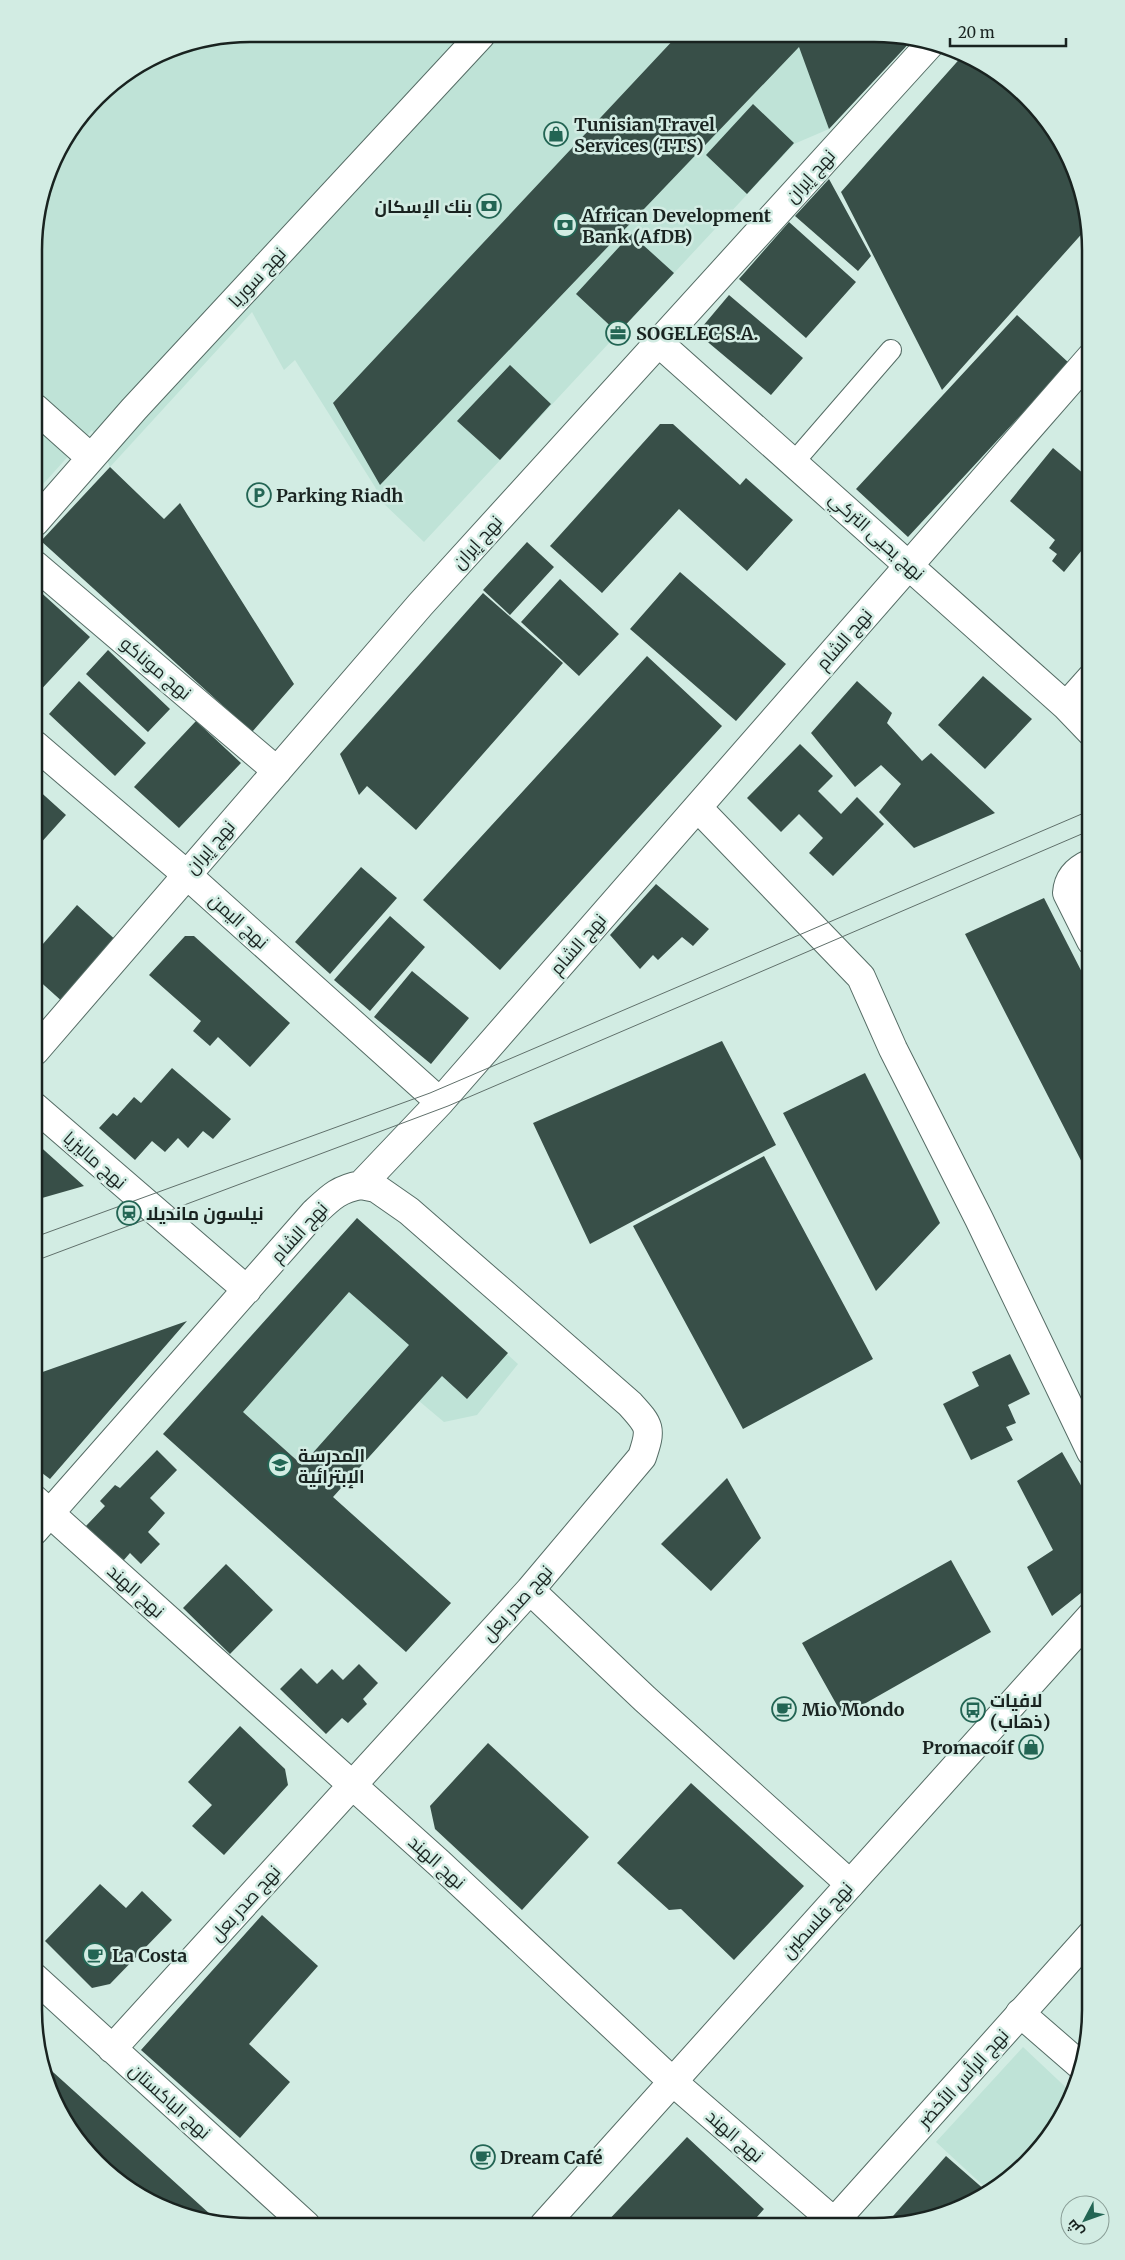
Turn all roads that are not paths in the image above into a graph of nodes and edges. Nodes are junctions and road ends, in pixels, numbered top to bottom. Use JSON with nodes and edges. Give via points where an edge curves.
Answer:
{"nodes":[{"id":1,"x":475,"y":42,"type":"edge"},
{"id":2,"x":925,"y":49,"type":"edge"},
{"id":3,"x":659,"y":343,"type":"junction"},
{"id":4,"x":891,"y":350,"type":"dead end"},
{"id":5,"x":1082,"y":367,"type":"edge"},
{"id":6,"x":42,"y":414,"type":"edge"},
{"id":7,"x":90,"y":458,"type":"junction"},
{"id":8,"x":794,"y":462,"type":"junction"},
{"id":9,"x":42,"y":514,"type":"edge"},
{"id":10,"x":909,"y":565,"type":"junction"},
{"id":11,"x":42,"y":571,"type":"edge"},
{"id":12,"x":1082,"y":688,"type":"edge"},
{"id":13,"x":1066,"y":706,"type":"junction"},
{"id":14,"x":1082,"y":723,"type":"edge"},
{"id":15,"x":42,"y":751,"type":"edge"},
{"id":16,"x":277,"y":771,"type":"junction"},
{"id":17,"x":698,"y":808,"type":"junction"},
{"id":18,"x":1082,"y":868,"type":"edge"},
{"id":19,"x":186,"y":874,"type":"junction"},
{"id":20,"x":1082,"y":923,"type":"edge"},
{"id":21,"x":42,"y":1043,"type":"edge"},
{"id":22,"x":440,"y":1102,"type":"junction"},
{"id":23,"x":42,"y":1113,"type":"edge"},
{"id":24,"x":361,"y":1185,"type":"junction"},
{"id":25,"x":247,"y":1290,"type":"junction"},
{"id":26,"x":1082,"y":1433,"type":"edge"},
{"id":27,"x":42,"y":1513,"type":"edge"},
{"id":28,"x":42,"y":1517,"type":"edge"},
{"id":29,"x":530,"y":1590,"type":"junction"},
{"id":30,"x":1082,"y":1626,"type":"edge"},
{"id":31,"x":351,"y":1787,"type":"junction"},
{"id":32,"x":850,"y":1884,"type":"junction"},
{"id":33,"x":1082,"y":1945,"type":"edge"},
{"id":34,"x":42,"y":1984,"type":"edge"},
{"id":35,"x":1020,"y":2013,"type":"junction"},
{"id":36,"x":112,"y":2049,"type":"junction"},
{"id":37,"x":1076,"y":2061,"type":"edge"},
{"id":38,"x":672,"y":2081,"type":"junction"},
{"id":39,"x":298,"y":2218,"type":"edge"},
{"id":40,"x":550,"y":2218,"type":"edge"},
{"id":41,"x":830,"y":2218,"type":"edge"},
{"id":42,"x":842,"y":2218,"type":"edge"}],
"edges":[{"from":1,"to":7,"type":"street","name":"نهج سوريا"},
{"from":2,"to":3,"type":"street","name":"نهج إيران"},
{"from":3,"to":8,"type":"street","name":"نهج يحيى التركي"},
{"from":3,"to":16,"type":"street","name":"نهج إيران","via":[[420,605]]},
{"from":4,"to":8,"type":"lane"},
{"from":5,"to":10,"type":"street","name":"نهج الشام"},
{"from":6,"to":7,"type":"street"},
{"from":7,"to":9,"type":"street","name":"نهج سوريا"},
{"from":8,"to":10,"type":"street","name":"نهج يحيى التركي"},
{"from":10,"to":13,"type":"street","name":"نهج يحيى التركي"},
{"from":10,"to":17,"type":"street","name":"نهج الشام"},
{"from":11,"to":16,"type":"street","name":"نهج موناكو"},
{"from":12,"to":13,"type":"street"},
{"from":13,"to":14,"type":"street","name":"نهج يحيى التركي"},
{"from":15,"to":19,"type":"street","name":"نهج اليمن"},
{"from":16,"to":19,"type":"street","name":"نهج إيران"},
{"from":17,"to":22,"type":"street","name":"نهج الشام"},
{"from":17,"to":26,"type":"street","via":[[861,977],[893,1049]]},
{"from":18,"to":20,"type":"street","via":[[1072,874],[1067,893]]},
{"from":19,"to":21,"type":"street","name":"نهج إيران"},
{"from":19,"to":22,"type":"street","name":"نهج اليمن"},
{"from":22,"to":24,"type":"street","name":"نهج الشام"},
{"from":23,"to":25,"type":"street","name":"نهج ماليزيا"},
{"from":24,"to":25,"type":"street","name":"نهج الشام","via":[[344,1188],[332,1196]]},
{"from":24,"to":29,"type":"street","name":"نهج صدر بعل","via":[[376,1188],[409,1211],[647,1422],[648,1440],[642,1458]]},
{"from":25,"to":27,"type":"street","name":"نهج الشام"},
{"from":28,"to":31,"type":"street","name":"نهج الهند"},
{"from":29,"to":31,"type":"street","name":"نهج صدر بعل"},
{"from":29,"to":32,"type":"street"},
{"from":30,"to":32,"type":"street","name":"نهج فلسطين"},
{"from":31,"to":36,"type":"street","name":"نهج صدر بعل"},
{"from":31,"to":38,"type":"street","name":"نهج الهند","via":[[446,1870]]},
{"from":32,"to":38,"type":"street","name":"نهج فلسطين"},
{"from":33,"to":35,"type":"street","name":"نهج الرأس الأخضر"},
{"from":34,"to":36,"type":"street","name":"نهج الباكستان"},
{"from":35,"to":37,"type":"street"},
{"from":35,"to":42,"type":"street","name":"نهج الرأس الأخضر"},
{"from":36,"to":39,"type":"street","name":"نهج الباكستان"},
{"from":38,"to":40,"type":"street","name":"نهج فلسطين"},
{"from":38,"to":41,"type":"street","name":"نهج الهند"}]}
